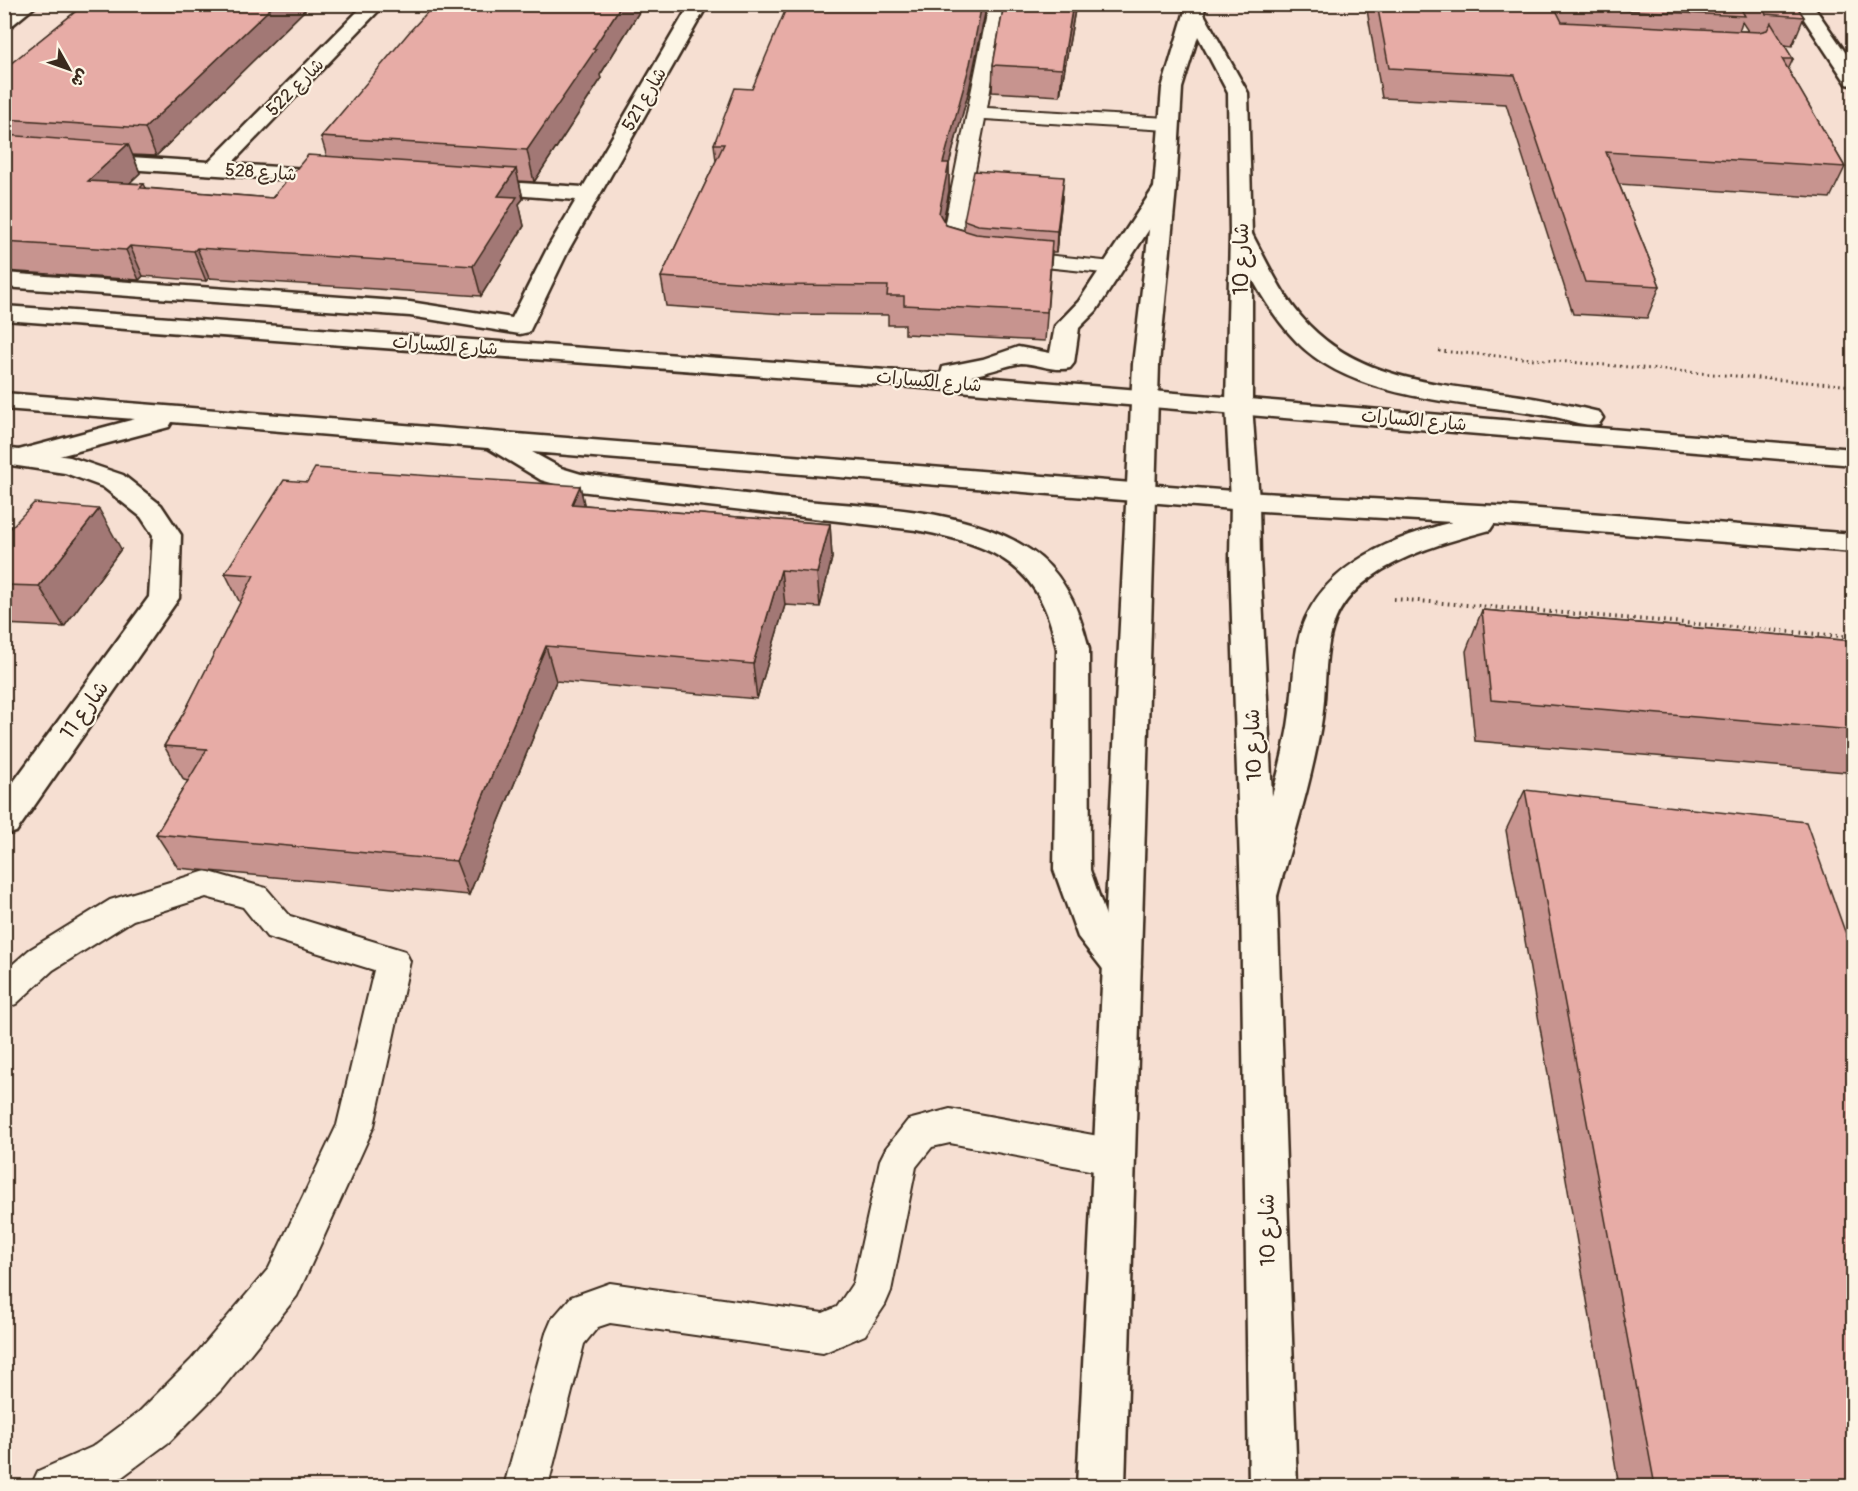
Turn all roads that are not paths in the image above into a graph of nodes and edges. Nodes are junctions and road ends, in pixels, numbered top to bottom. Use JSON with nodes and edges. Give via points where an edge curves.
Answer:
{"nodes":[{"id":1,"x":28,"y":4,"type":"edge"},
{"id":2,"x":376,"y":4,"type":"edge"},
{"id":3,"x":699,"y":4,"type":"edge"},
{"id":4,"x":997,"y":4,"type":"edge"},
{"id":5,"x":1803,"y":4,"type":"edge"},
{"id":6,"x":1196,"y":9,"type":"edge"},
{"id":7,"x":4,"y":23,"type":"edge"},
{"id":8,"x":1854,"y":80,"type":"edge"},
{"id":9,"x":977,"y":113,"type":"junction"},
{"id":10,"x":1168,"y":124,"type":"junction"},
{"id":11,"x":4,"y":156,"type":"edge"},
{"id":12,"x":214,"y":169,"type":"junction"},
{"id":13,"x":355,"y":178,"type":"edge"},
{"id":14,"x":461,"y":185,"type":"edge"},
{"id":15,"x":1165,"y":188,"type":"junction"},
{"id":16,"x":590,"y":194,"type":"junction"},
{"id":17,"x":1241,"y":234,"type":"junction"},
{"id":18,"x":1113,"y":268,"type":"junction"},
{"id":19,"x":4,"y":280,"type":"edge"},
{"id":20,"x":4,"y":313,"type":"edge"},
{"id":21,"x":898,"y":378,"type":"junction"},
{"id":22,"x":1144,"y":398,"type":"junction"},
{"id":23,"x":4,"y":400,"type":"edge"},
{"id":24,"x":1239,"y":405,"type":"junction"},
{"id":25,"x":182,"y":415,"type":"junction"},
{"id":26,"x":492,"y":440,"type":"junction"},
{"id":27,"x":1693,"y":443,"type":"junction"},
{"id":28,"x":15,"y":457,"type":"edge"},
{"id":29,"x":1854,"y":457,"type":"edge"},
{"id":30,"x":1141,"y":493,"type":"junction"},
{"id":31,"x":1245,"y":501,"type":"junction"},
{"id":32,"x":1514,"y":516,"type":"junction"},
{"id":33,"x":1854,"y":543,"type":"edge"},
{"id":34,"x":4,"y":822,"type":"edge"},
{"id":35,"x":1259,"y":896,"type":"junction"},
{"id":36,"x":1122,"y":966,"type":"junction"},
{"id":37,"x":4,"y":994,"type":"edge"},
{"id":38,"x":1115,"y":1157,"type":"junction"},
{"id":39,"x":53,"y":1486,"type":"edge"},
{"id":40,"x":526,"y":1486,"type":"edge"},
{"id":41,"x":1101,"y":1486,"type":"edge"},
{"id":42,"x":1273,"y":1486,"type":"edge"}],
"edges":[{"from":1,"to":7,"type":"street"},
{"from":2,"to":12,"type":"street","name":"شارع 522"},
{"from":3,"to":16,"type":"street","name":"شارع 521"},
{"from":4,"to":9,"type":"lane"},
{"from":5,"to":8,"type":"street"},
{"from":6,"to":10,"type":"street","name":"شارع 10","via":[[1172,88]]},
{"from":6,"to":17,"type":"street","name":"شارع 10","via":[[1238,93]]},
{"from":9,"to":10,"type":"lane"},
{"from":9,"to":18,"type":"lane","via":[[951,242],[955,248],[976,254]]},
{"from":10,"to":15,"type":"street","name":"شارع 10"},
{"from":11,"to":12,"type":"street","name":"شارع 528"},
{"from":12,"to":13,"type":"street","name":"شارع 528"},
{"from":14,"to":16,"type":"street"},
{"from":15,"to":18,"type":"street"},
{"from":15,"to":22,"type":"street","name":"شارع 10"},
{"from":16,"to":19,"type":"street","name":"شارع الكسارات","via":[[520,327],[410,309]]},
{"from":17,"to":24,"type":"street","name":"شارع 10"},
{"from":17,"to":27,"type":"street","via":[[1273,295],[1306,338],[1343,364],[1412,386],[1543,407]]},
{"from":18,"to":21,"type":"street","via":[[1088,306],[1067,326],[1061,363],[1018,356],[987,366]]},
{"from":20,"to":21,"type":"street","name":"شارع الكسارات"},
{"from":21,"to":22,"type":"street","name":"شارع الكسارات"},
{"from":22,"to":24,"type":"street","name":"شارع الكسارات"},
{"from":22,"to":30,"type":"street","name":"شارع 10"},
{"from":23,"to":25,"type":"street"},
{"from":24,"to":27,"type":"street","name":"شارع الكسارات"},
{"from":24,"to":31,"type":"street","name":"شارع 10"},
{"from":25,"to":26,"type":"street"},
{"from":25,"to":28,"type":"street"},
{"from":26,"to":30,"type":"street"},
{"from":26,"to":36,"type":"street","via":[[551,474],[579,482],[952,528],[974,532],[1020,555],[1050,584],[1066,615],[1073,649],[1072,870],[1091,926]]},
{"from":27,"to":29,"type":"street","name":"شارع الكسارات"},
{"from":28,"to":34,"type":"street","name":"شارع 11","via":[[70,465],[113,481],[151,511],[167,536],[164,598]]},
{"from":30,"to":31,"type":"street"},
{"from":30,"to":36,"type":"street","name":"شارع 10"},
{"from":31,"to":32,"type":"street"},
{"from":31,"to":35,"type":"street","name":"شارع 10"},
{"from":32,"to":33,"type":"street"},
{"from":32,"to":35,"type":"street","via":[[1457,528],[1372,562],[1348,582],[1321,617],[1294,776]]},
{"from":35,"to":42,"type":"street","name":"شارع 10"},
{"from":36,"to":38,"type":"street","name":"شارع 10"},
{"from":37,"to":39,"type":"lane","via":[[41,960],[122,910],[206,884],[254,897],[279,927],[393,961],[355,1126],[283,1282],[206,1375],[154,1427],[107,1462]]},
{"from":38,"to":40,"type":"lane","via":[[950,1126],[921,1132],[899,1160],[871,1291],[851,1321],[823,1333],[610,1303],[585,1311],[566,1333]]},
{"from":38,"to":41,"type":"street","name":"شارع 10"}]}
